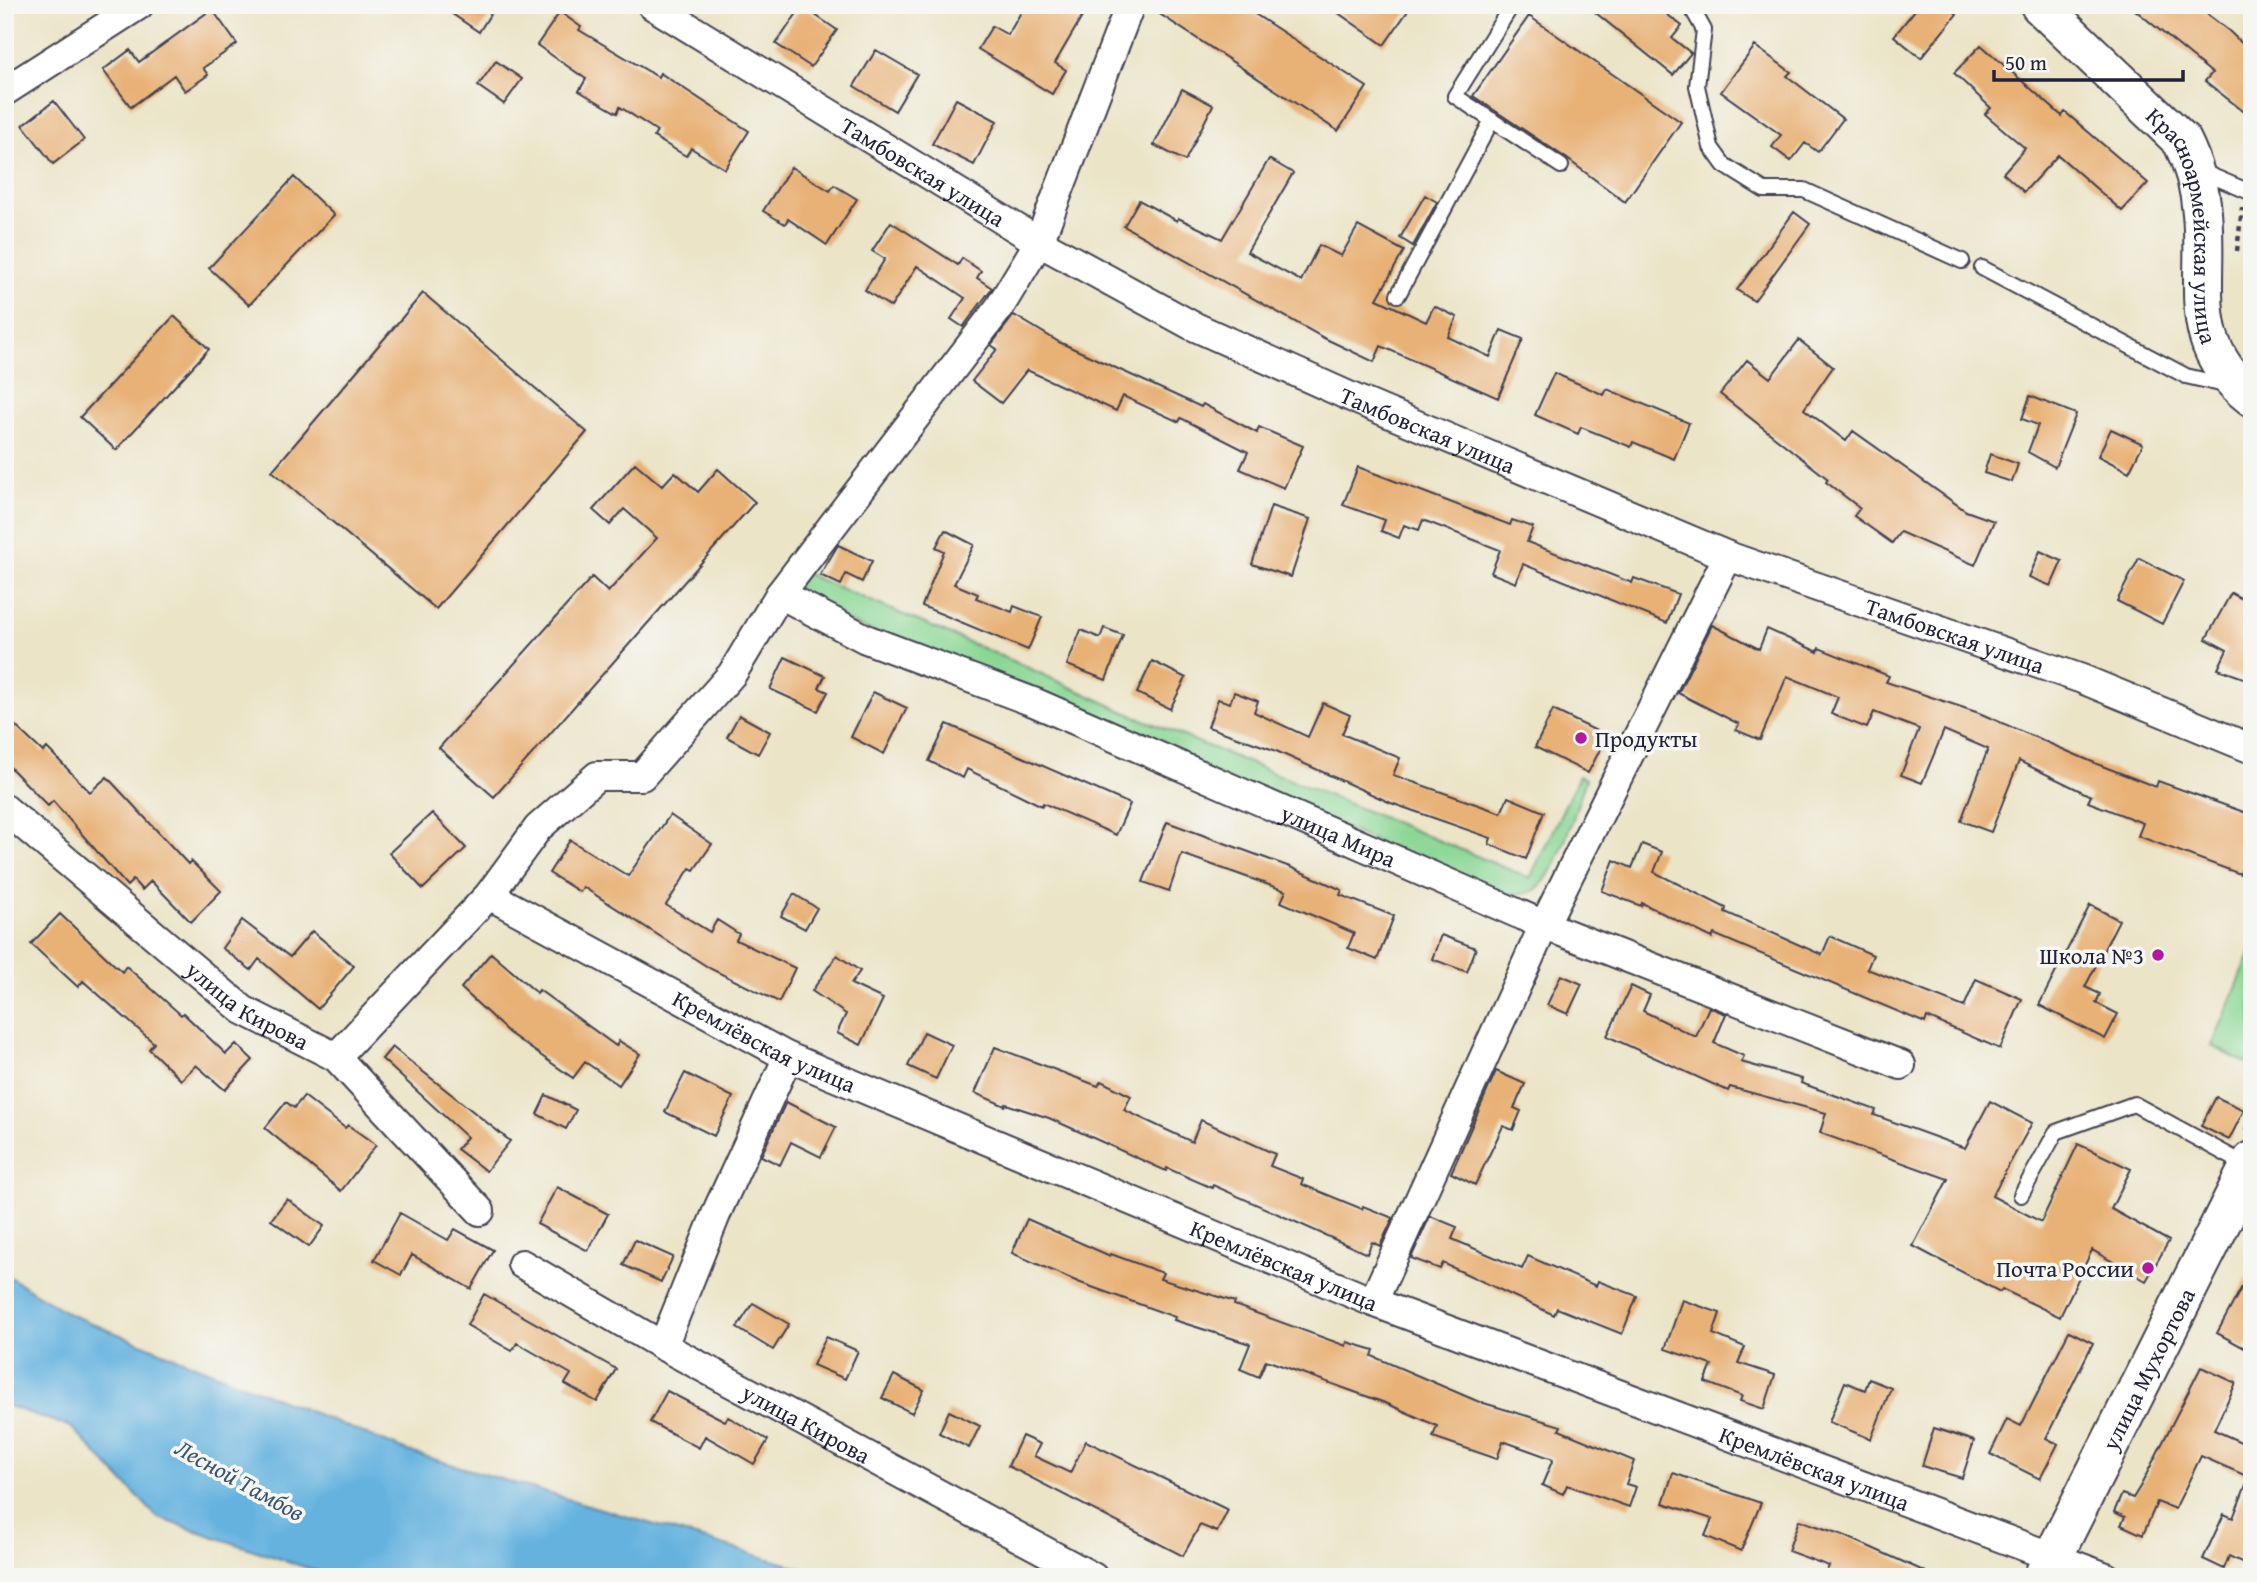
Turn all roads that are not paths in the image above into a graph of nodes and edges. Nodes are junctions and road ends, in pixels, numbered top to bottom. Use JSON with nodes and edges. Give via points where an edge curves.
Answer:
{"nodes":[{"id":1,"x":139,"y":5,"type":"edge"},
{"id":2,"x":652,"y":5,"type":"edge"},
{"id":3,"x":1130,"y":5,"type":"edge"},
{"id":4,"x":1513,"y":5,"type":"edge"},
{"id":5,"x":1690,"y":5,"type":"edge"},
{"id":6,"x":2040,"y":5,"type":"edge"},
{"id":7,"x":5,"y":91,"type":"edge"},
{"id":8,"x":1492,"y":120,"type":"junction"},
{"id":9,"x":1561,"y":166,"type":"dead end"},
{"id":10,"x":2193,"y":168,"type":"junction"},
{"id":11,"x":2252,"y":193,"type":"edge"},
{"id":12,"x":1039,"y":242,"type":"junction"},
{"id":13,"x":1962,"y":261,"type":"dead end"},
{"id":14,"x":1982,"y":268,"type":"dead end"},
{"id":15,"x":1398,"y":295,"type":"dead end"},
{"id":16,"x":2246,"y":393,"type":"edge"},
{"id":17,"x":1728,"y":556,"type":"junction"},
{"id":18,"x":780,"y":594,"type":"junction"},
{"id":19,"x":2252,"y":749,"type":"edge"},
{"id":20,"x":5,"y":809,"type":"edge"},
{"id":21,"x":489,"y":895,"type":"junction"},
{"id":22,"x":1544,"y":925,"type":"junction"},
{"id":23,"x":336,"y":1057,"type":"junction"},
{"id":24,"x":788,"y":1057,"type":"junction"},
{"id":25,"x":1901,"y":1065,"type":"dead end"},
{"id":26,"x":2250,"y":1164,"type":"edge"},
{"id":27,"x":2021,"y":1195,"type":"dead end"},
{"id":28,"x":480,"y":1211,"type":"dead end"},
{"id":29,"x":522,"y":1264,"type":"dead end"},
{"id":30,"x":1373,"y":1302,"type":"junction"},
{"id":31,"x":663,"y":1346,"type":"junction"},
{"id":32,"x":2049,"y":1566,"type":"edge"},
{"id":33,"x":1093,"y":1577,"type":"edge"},
{"id":34,"x":2106,"y":1577,"type":"edge"}],
"edges":[{"from":1,"to":7,"type":"street"},
{"from":2,"to":12,"type":"street","name":"Тамбовская улица"},
{"from":3,"to":12,"type":"street"},
{"from":4,"to":8,"type":"lane","via":[[1455,96]]},
{"from":5,"to":13,"type":"lane","via":[[1701,19],[1705,40],[1697,86],[1711,147],[1724,165],[1765,190],[1804,190]]},
{"from":6,"to":10,"type":"street","name":"Красноармейская улица","via":[[2166,123],[2182,141]]},
{"from":8,"to":9,"type":"lane"},
{"from":8,"to":15,"type":"lane"},
{"from":10,"to":11,"type":"lane"},
{"from":10,"to":16,"type":"street","name":"Красноармейская улица","via":[[2202,213],[2201,301],[2207,332],[2218,362]]},
{"from":12,"to":17,"type":"street","name":"Тамбовская улица","via":[[1191,325]]},
{"from":12,"to":18,"type":"street","via":[[999,308]]},
{"from":14,"to":16,"type":"lane","via":[[2186,376]]},
{"from":17,"to":19,"type":"street","name":"Тамбовская улица","via":[[2082,679]]},
{"from":17,"to":22,"type":"street"},
{"from":18,"to":21,"type":"street","via":[[732,674],[642,776],[597,776],[538,828]]},
{"from":18,"to":22,"type":"street","name":"улица Мира","via":[[866,639],[1036,702]]},
{"from":20,"to":23,"type":"street","name":"улица Кирова","via":[[243,1010]]},
{"from":21,"to":23,"type":"street"},
{"from":21,"to":24,"type":"street","name":"Кремлёвская улица"},
{"from":22,"to":25,"type":"street","name":"улица Мира"},
{"from":22,"to":30,"type":"street"},
{"from":23,"to":28,"type":"street","name":"улица Кирова"},
{"from":24,"to":30,"type":"street","name":"Кремлёвская улица"},
{"from":24,"to":31,"type":"street","via":[[719,1207]]},
{"from":26,"to":27,"type":"lane","via":[[2134,1104],[2056,1132]]},
{"from":26,"to":32,"type":"street","name":"улица Мухортова"},
{"from":29,"to":31,"type":"street","name":"улица Кирова"},
{"from":30,"to":32,"type":"street","name":"Кремлёвская улица"},
{"from":31,"to":33,"type":"street","name":"улица Кирова"},
{"from":32,"to":34,"type":"street","name":"Кремлёвская улица"}]}
